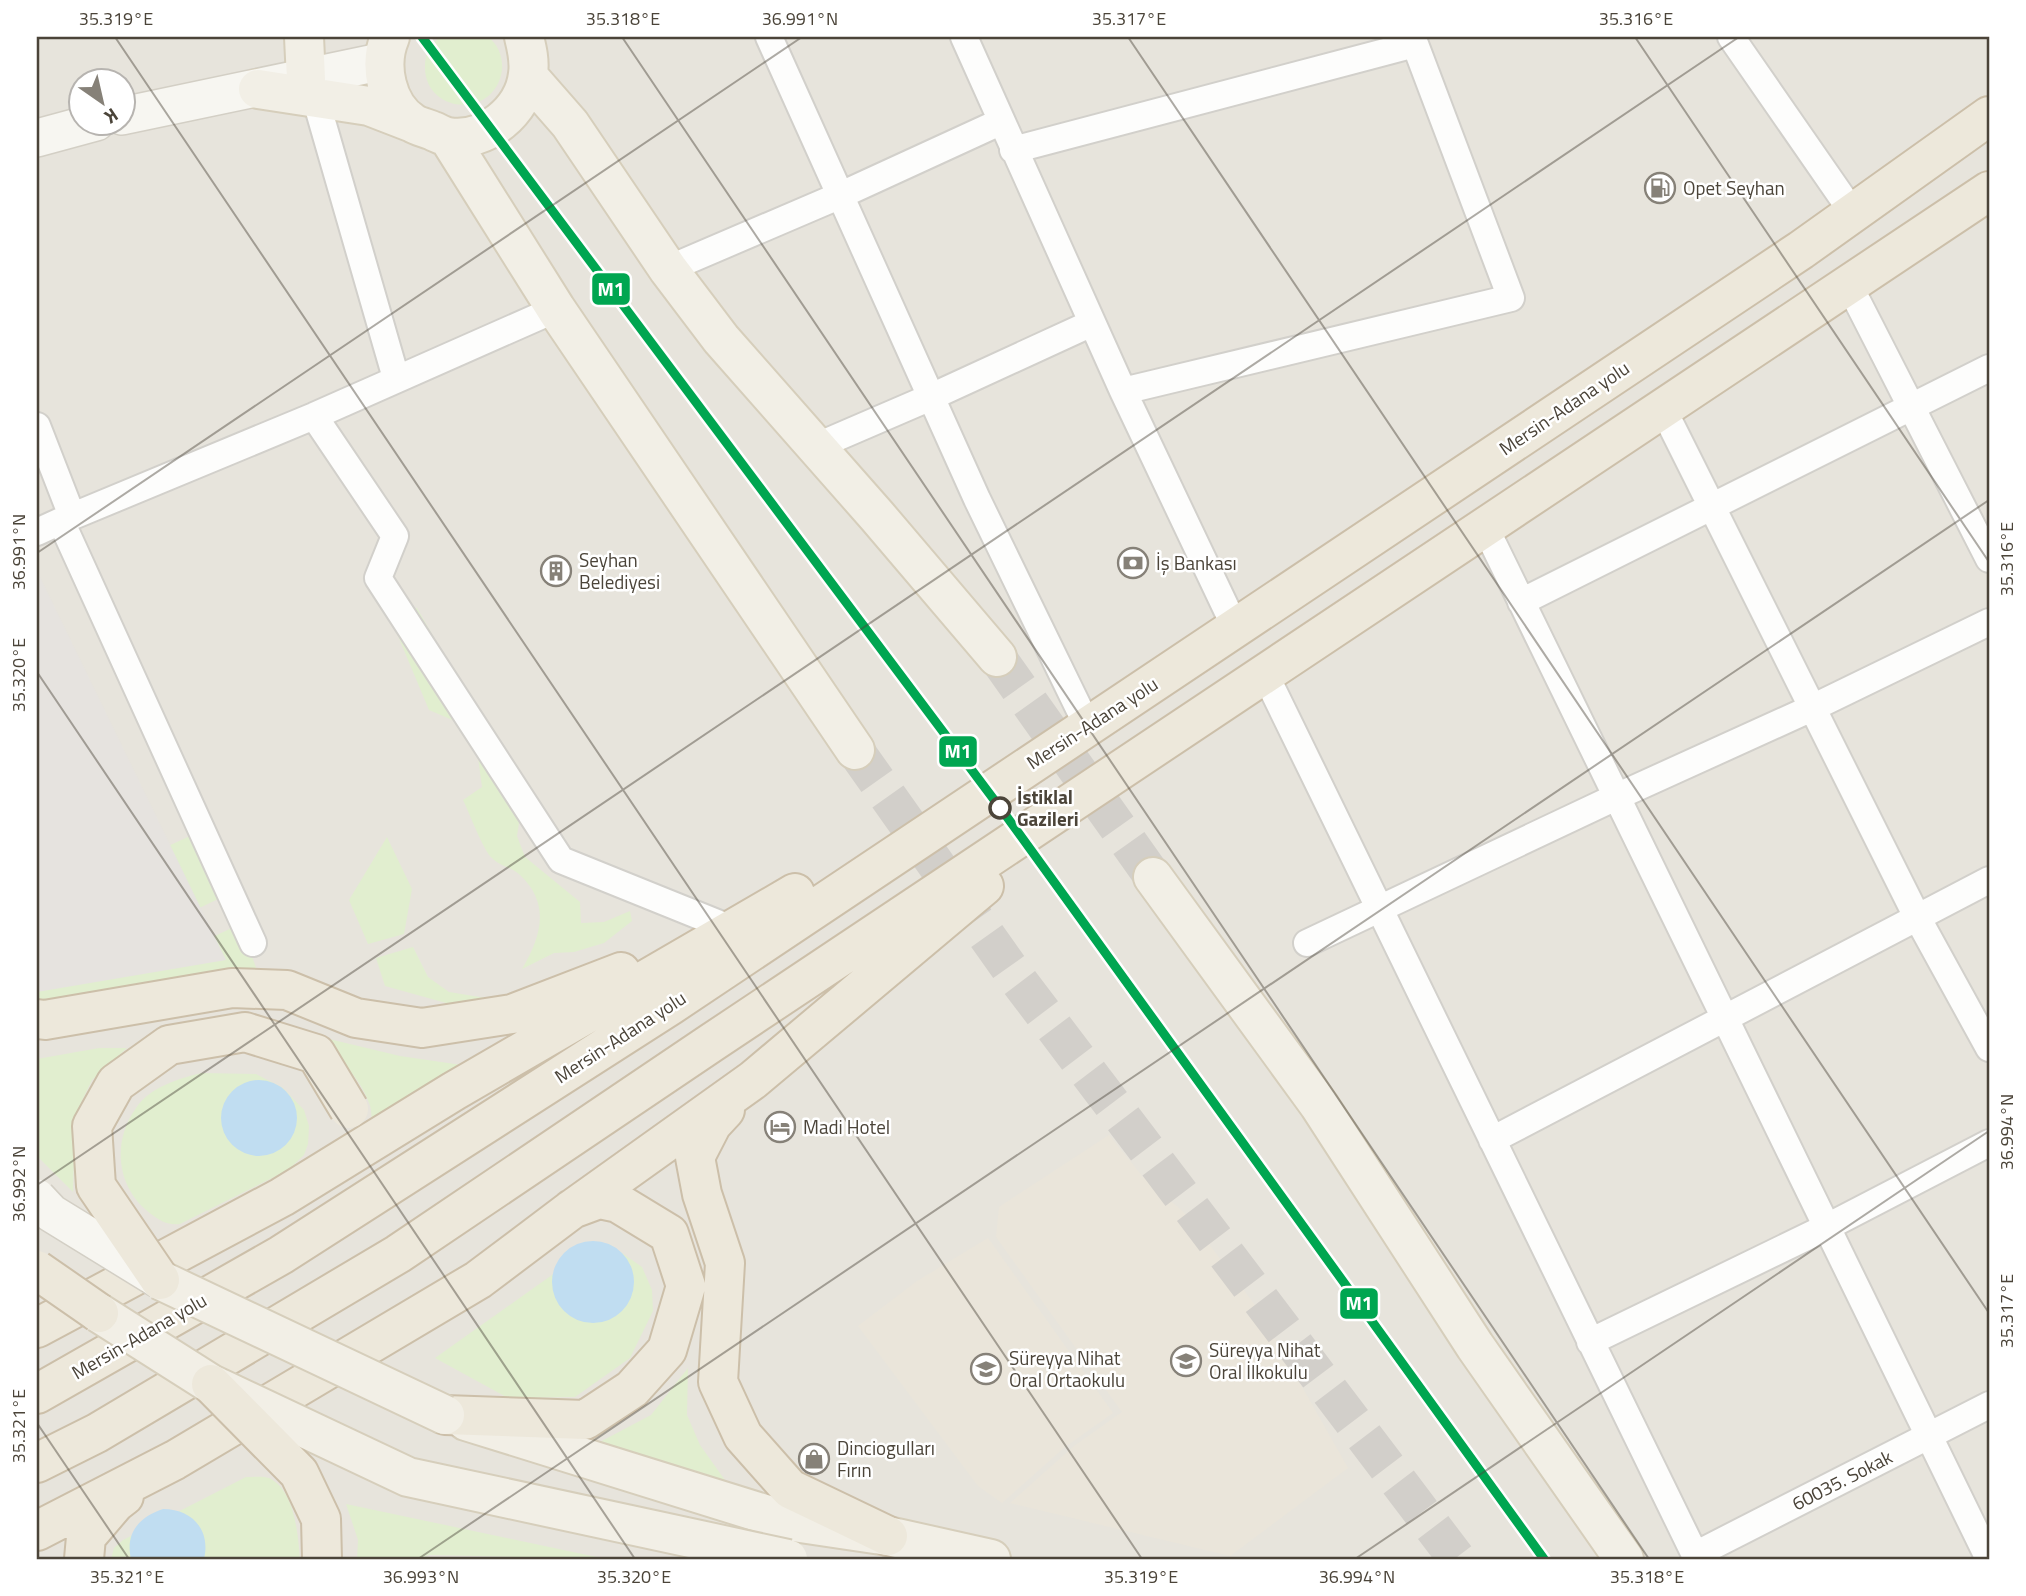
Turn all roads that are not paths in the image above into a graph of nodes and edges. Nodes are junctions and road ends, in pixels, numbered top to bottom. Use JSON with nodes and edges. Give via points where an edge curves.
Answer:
{"nodes":[{"id":1,"x":304,"y":37,"type":"edge"},
{"id":2,"x":524,"y":37,"type":"edge"},
{"id":3,"x":769,"y":37,"type":"edge"},
{"id":4,"x":964,"y":37,"type":"edge"},
{"id":5,"x":1731,"y":37,"type":"edge"},
{"id":6,"x":385,"y":45,"type":"edge"},
{"id":7,"x":528,"y":76,"type":"junction"},
{"id":8,"x":310,"y":88,"type":"junction"},
{"id":9,"x":258,"y":89,"type":"joint"},
{"id":10,"x":136,"y":113,"type":"edge"},
{"id":11,"x":1989,"y":116,"type":"edge"},
{"id":12,"x":1000,"y":122,"type":"junction"},
{"id":13,"x":413,"y":123,"type":"junction"},
{"id":14,"x":66,"y":130,"type":"edge"},
{"id":15,"x":448,"y":137,"type":"junction"},
{"id":16,"x":37,"y":138,"type":"edge"},
{"id":17,"x":1013,"y":150,"type":"junction"},
{"id":18,"x":1989,"y":191,"type":"edge"},
{"id":19,"x":841,"y":195,"type":"junction"},
{"id":20,"x":1853,"y":213,"type":"junction"},
{"id":21,"x":668,"y":270,"type":"junction"},
{"id":22,"x":1849,"y":285,"type":"junction"},
{"id":23,"x":556,"y":310,"type":"junction"},
{"id":24,"x":1092,"y":323,"type":"junction"},
{"id":25,"x":1989,"y":368,"type":"edge"},
{"id":26,"x":396,"y":378,"type":"junction"},
{"id":27,"x":1123,"y":391,"type":"junction"},
{"id":28,"x":931,"y":397,"type":"junction"},
{"id":29,"x":1911,"y":407,"type":"junction"},
{"id":30,"x":1663,"y":409,"type":"junction"},
{"id":31,"x":314,"y":416,"type":"junction"},
{"id":32,"x":37,"y":426,"type":"edge"},
{"id":33,"x":814,"y":447,"type":"junction"},
{"id":34,"x":1712,"y":507,"type":"junction"},
{"id":35,"x":66,"y":518,"type":"junction"},
{"id":36,"x":1485,"y":527,"type":"junction"},
{"id":37,"x":37,"y":532,"type":"edge"},
{"id":38,"x":1989,"y":559,"type":"edge"},
{"id":39,"x":1521,"y":603,"type":"junction"},
{"id":40,"x":1989,"y":622,"type":"edge"},
{"id":41,"x":1236,"y":629,"type":"junction"},
{"id":42,"x":997,"y":657,"type":"tunnel mouth"},
{"id":43,"x":1265,"y":674,"type":"junction"},
{"id":44,"x":1812,"y":708,"type":"junction"},
{"id":45,"x":1088,"y":727,"type":"junction"},
{"id":46,"x":855,"y":750,"type":"tunnel mouth"},
{"id":47,"x":1135,"y":760,"type":"junction"},
{"id":48,"x":998,"y":785,"type":"junction"},
{"id":49,"x":1616,"y":797,"type":"junction"},
{"id":50,"x":1153,"y":877,"type":"tunnel mouth"},
{"id":51,"x":1989,"y":880,"type":"edge"},
{"id":52,"x":807,"y":886,"type":"junction"},
{"id":53,"x":1380,"y":910,"type":"junction"},
{"id":54,"x":1917,"y":917,"type":"junction"},
{"id":55,"x":722,"y":925,"type":"junction"},
{"id":56,"x":253,"y":943,"type":"dead end"},
{"id":57,"x":1307,"y":943,"type":"dead end"},
{"id":58,"x":1725,"y":1018,"type":"junction"},
{"id":59,"x":37,"y":1019,"type":"edge"},
{"id":60,"x":1989,"y":1048,"type":"edge"},
{"id":61,"x":753,"y":1080,"type":"junction"},
{"id":62,"x":1492,"y":1140,"type":"junction"},
{"id":63,"x":1989,"y":1143,"type":"edge"},
{"id":64,"x":282,"y":1197,"type":"junction"},
{"id":65,"x":37,"y":1198,"type":"edge"},
{"id":66,"x":571,"y":1210,"type":"junction"},
{"id":67,"x":1827,"y":1227,"type":"junction"},
{"id":68,"x":37,"y":1256,"type":"edge"},
{"id":69,"x":37,"y":1270,"type":"edge"},
{"id":70,"x":160,"y":1280,"type":"junction"},
{"id":71,"x":99,"y":1313,"type":"junction"},
{"id":72,"x":37,"y":1328,"type":"edge"},
{"id":73,"x":1590,"y":1342,"type":"junction"},
{"id":74,"x":211,"y":1384,"type":"junction"},
{"id":75,"x":37,"y":1394,"type":"edge"},
{"id":76,"x":1989,"y":1405,"type":"edge"},
{"id":77,"x":445,"y":1415,"type":"junction"},
{"id":78,"x":1929,"y":1435,"type":"junction"},
{"id":79,"x":175,"y":1460,"type":"junction"},
{"id":80,"x":37,"y":1463,"type":"edge"},
{"id":81,"x":37,"y":1531,"type":"edge"},
{"id":82,"x":888,"y":1536,"type":"junction"},
{"id":83,"x":1696,"y":1557,"type":"edge"},
{"id":84,"x":84,"y":1559,"type":"edge"},
{"id":85,"x":322,"y":1559,"type":"edge"},
{"id":86,"x":789,"y":1559,"type":"edge"},
{"id":87,"x":991,"y":1559,"type":"edge"},
{"id":88,"x":1624,"y":1559,"type":"edge"},
{"id":89,"x":1989,"y":1559,"type":"edge"}],
"edges":[{"from":1,"to":8,"type":"main road"},
{"from":2,"to":7,"type":"main road"},
{"from":3,"to":19,"type":"street"},
{"from":4,"to":12,"type":"street"},
{"from":5,"to":20,"type":"street"},
{"from":6,"to":8,"type":"main road"},
{"from":6,"to":13,"type":"main road","via":[[387,85],[396,106]]},
{"from":7,"to":15,"type":"main road","via":[[509,115],[491,129]]},
{"from":7,"to":21,"type":"main road","via":[[570,124]]},
{"from":8,"to":9,"type":"main road"},
{"from":8,"to":13,"type":"main road"},
{"from":8,"to":26,"type":"street"},
{"from":9,"to":10,"type":"main road"},
{"from":11,"to":20,"type":"highway","name":"Mersin-Adana yolu"},
{"from":12,"to":17,"type":"street"},
{"from":12,"to":19,"type":"street"},
{"from":13,"to":15,"type":"main road"},
{"from":14,"to":16,"type":"main road"},
{"from":15,"to":23,"type":"main road"},
{"from":17,"to":24,"type":"street"},
{"from":17,"to":27,"type":"street","via":[[1415,44],[1511,298]]},
{"from":18,"to":22,"type":"highway"},
{"from":19,"to":21,"type":"street"},
{"from":19,"to":28,"type":"street"},
{"from":20,"to":41,"type":"highway","name":"Mersin-Adana yolu"},
{"from":21,"to":33,"type":"main road"},
{"from":22,"to":29,"type":"street"},
{"from":22,"to":30,"type":"highway"},
{"from":23,"to":26,"type":"street"},
{"from":23,"to":46,"type":"main road"},
{"from":24,"to":27,"type":"street"},
{"from":24,"to":28,"type":"street"},
{"from":25,"to":29,"type":"street"},
{"from":26,"to":31,"type":"street"},
{"from":27,"to":41,"type":"street"},
{"from":28,"to":33,"type":"street"},
{"from":28,"to":45,"type":"street"},
{"from":29,"to":34,"type":"street"},
{"from":29,"to":38,"type":"street"},
{"from":30,"to":34,"type":"street"},
{"from":30,"to":36,"type":"highway"},
{"from":31,"to":35,"type":"street"},
{"from":31,"to":55,"type":"street","via":[[394,536],[378,578],[561,860]]},
{"from":32,"to":35,"type":"street"},
{"from":33,"to":42,"type":"main road"},
{"from":34,"to":39,"type":"street"},
{"from":34,"to":44,"type":"street"},
{"from":35,"to":37,"type":"street"},
{"from":35,"to":56,"type":"street"},
{"from":36,"to":39,"type":"street"},
{"from":36,"to":43,"type":"highway"},
{"from":39,"to":49,"type":"street"},
{"from":40,"to":44,"type":"street"},
{"from":41,"to":45,"type":"highway","name":"Mersin-Adana yolu"},
{"from":43,"to":47,"type":"highway"},
{"from":43,"to":53,"type":"street"},
{"from":44,"to":49,"type":"street"},
{"from":44,"to":54,"type":"street"},
{"from":45,"to":48,"type":"highway","name":"Mersin-Adana yolu"},
{"from":47,"to":61,"type":"highway"},
{"from":47,"to":80,"type":"highway","via":[[398,1254],[97,1433]]},
{"from":48,"to":52,"type":"highway"},
{"from":48,"to":75,"type":"highway","name":"Mersin-Adana yolu","via":[[671,1005],[281,1255]]},
{"from":49,"to":53,"type":"street"},
{"from":49,"to":58,"type":"street"},
{"from":50,"to":88,"type":"main road","via":[[1319,1105],[1475,1346]]},
{"from":51,"to":54,"type":"street"},
{"from":52,"to":55,"type":"highway"},
{"from":52,"to":64,"type":"highway","via":[[454,1091]]},
{"from":53,"to":57,"type":"street"},
{"from":53,"to":62,"type":"street"},
{"from":54,"to":58,"type":"street"},
{"from":54,"to":60,"type":"street"},
{"from":55,"to":59,"type":"highway","via":[[606,979],[512,1014],[422,1028],[356,1018],[288,990],[232,988]]},
{"from":58,"to":62,"type":"street"},
{"from":58,"to":67,"type":"street"},
{"from":61,"to":66,"type":"highway"},
{"from":61,"to":82,"type":"highway","via":[[712,1124],[695,1157],[724,1263],[718,1382],[743,1436],[790,1489]]},
{"from":62,"to":73,"type":"street"},
{"from":63,"to":67,"type":"street"},
{"from":64,"to":70,"type":"highway","bridge":true,"via":[[339,1148],[349,1109],[316,1054],[245,1032],[169,1045],[116,1083],[92,1126],[96,1186]]},
{"from":64,"to":72,"type":"highway"},
{"from":65,"to":70,"type":"main road","bridge":true,"via":[[51,1213]]},
{"from":66,"to":77,"type":"highway","via":[[599,1199],[618,1203],[669,1234],[686,1286],[667,1350],[632,1389],[585,1420]]},
{"from":66,"to":79,"type":"highway","via":[[478,1280]]},
{"from":67,"to":73,"type":"street"},
{"from":67,"to":78,"type":"street"},
{"from":68,"to":71,"type":"main road","bridge":true},
{"from":69,"to":71,"type":"highway","bridge":true},
{"from":70,"to":77,"type":"main road","bridge":true},
{"from":71,"to":74,"type":"main road","bridge":true},
{"from":73,"to":83,"type":"street"},
{"from":74,"to":85,"type":"highway","bridge":true,"via":[[299,1473],[321,1519]]},
{"from":74,"to":86,"type":"main road","bridge":true,"via":[[408,1477]]},
{"from":76,"to":78,"type":"street","name":"60035. Sokak"},
{"from":77,"to":82,"type":"main road","via":[[787,1521]]},
{"from":78,"to":83,"type":"street","name":"60035. Sokak"},
{"from":78,"to":89,"type":"street"},
{"from":79,"to":81,"type":"highway"},
{"from":79,"to":84,"type":"highway","via":[[115,1503],[86,1537]]},
{"from":82,"to":87,"type":"main road"}]}
